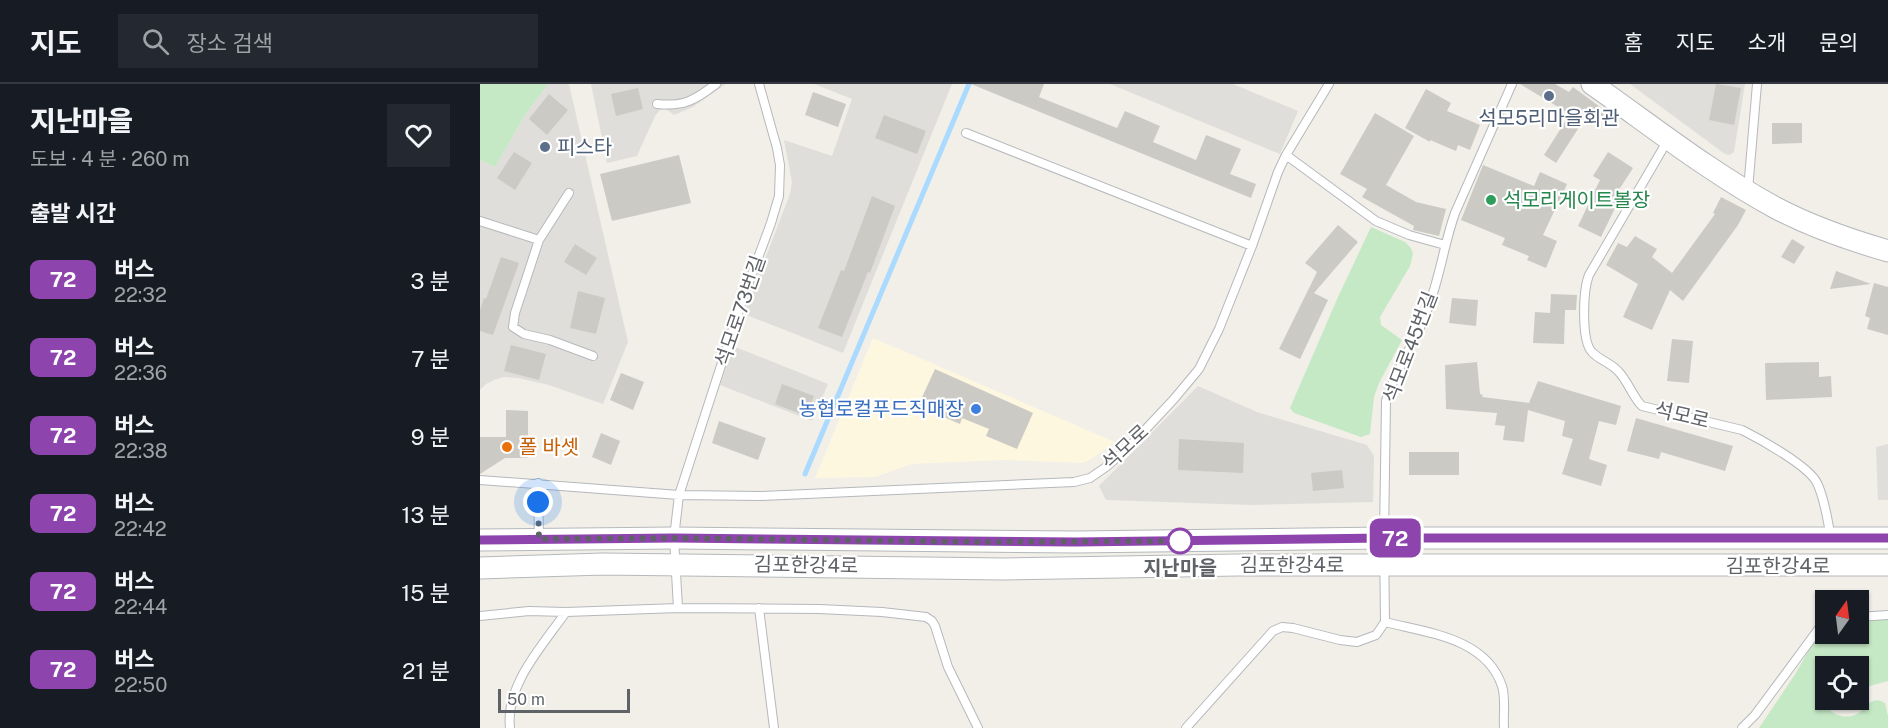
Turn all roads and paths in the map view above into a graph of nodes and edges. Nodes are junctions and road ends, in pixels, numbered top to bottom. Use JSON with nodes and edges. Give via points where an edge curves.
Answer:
{"nodes":[{"id":1,"x":716,"y":84,"type":"edge"},
{"id":2,"x":759,"y":84,"type":"edge"},
{"id":3,"x":1329,"y":84,"type":"edge"},
{"id":4,"x":1512,"y":84,"type":"edge"},
{"id":5,"x":1592,"y":84,"type":"edge"},
{"id":6,"x":1757,"y":84,"type":"edge"},
{"id":7,"x":657,"y":104,"type":"dead end"},
{"id":8,"x":966,"y":133,"type":"dead end"},
{"id":9,"x":1669,"y":138,"type":"junction"},
{"id":10,"x":1286,"y":155,"type":"junction"},
{"id":11,"x":1748,"y":191,"type":"junction"},
{"id":12,"x":569,"y":193,"type":"dead end"},
{"id":13,"x":480,"y":221,"type":"edge"},
{"id":14,"x":539,"y":240,"type":"junction"},
{"id":15,"x":1445,"y":245,"type":"junction"},
{"id":16,"x":1252,"y":246,"type":"junction"},
{"id":17,"x":1888,"y":251,"type":"edge"},
{"id":18,"x":593,"y":356,"type":"dead end"},
{"id":19,"x":480,"y":480,"type":"edge"},
{"id":20,"x":538,"y":483,"type":"junction"},
{"id":21,"x":679,"y":495,"type":"junction"},
{"id":22,"x":1831,"y":537,"type":"junction"},
{"id":23,"x":674,"y":538,"type":"junction"},
{"id":24,"x":1384,"y":538,"type":"junction"},
{"id":25,"x":1888,"y":538,"type":"edge"},
{"id":26,"x":539,"y":539,"type":"junction"},
{"id":27,"x":480,"y":540,"type":"edge"},
{"id":28,"x":676,"y":564,"type":"junction"},
{"id":29,"x":1888,"y":565,"type":"edge"},
{"id":30,"x":1385,"y":566,"type":"junction"},
{"id":31,"x":480,"y":568,"type":"edge"},
{"id":32,"x":678,"y":608,"type":"junction"},
{"id":33,"x":759,"y":608,"type":"junction"},
{"id":34,"x":566,"y":612,"type":"junction"},
{"id":35,"x":1888,"y":615,"type":"edge"},
{"id":36,"x":480,"y":616,"type":"edge"},
{"id":37,"x":1869,"y":616,"type":"edge"},
{"id":38,"x":1385,"y":622,"type":"junction"},
{"id":39,"x":1815,"y":634,"type":"edge"},
{"id":40,"x":510,"y":728,"type":"edge"},
{"id":41,"x":774,"y":728,"type":"edge"},
{"id":42,"x":978,"y":728,"type":"edge"},
{"id":43,"x":1186,"y":728,"type":"edge"},
{"id":44,"x":1504,"y":728,"type":"edge"},
{"id":45,"x":1742,"y":728,"type":"edge"}],
"edges":[{"from":1,"to":7,"type":"lane","via":[[690,102]]},
{"from":2,"to":21,"type":"lane","name":"석모로73번길","via":[[777,148],[779,196]]},
{"from":3,"to":10,"type":"lane","name":"석모로"},
{"from":4,"to":15,"type":"lane","name":"석모로45번길","via":[[1455,213]]},
{"from":5,"to":9,"type":"street"},
{"from":6,"to":11,"type":"lane"},
{"from":8,"to":16,"type":"lane"},
{"from":9,"to":11,"type":"street"},
{"from":9,"to":22,"type":"lane","name":"석모로","via":[[1589,275],[1584,300],[1587,346],[1620,373],[1642,405],[1742,430],[1806,469],[1817,482]]},
{"from":10,"to":15,"type":"lane","via":[[1376,221]]},
{"from":10,"to":16,"type":"lane","name":"석모로"},
{"from":11,"to":17,"type":"street","via":[[1819,228]]},
{"from":12,"to":14,"type":"lane"},
{"from":13,"to":14,"type":"lane"},
{"from":14,"to":18,"type":"lane","via":[[513,327]]},
{"from":15,"to":24,"type":"lane","name":"석모로45번길","via":[[1429,306],[1386,401]]},
{"from":16,"to":21,"type":"lane","name":"석모로","via":[[1199,369],[1130,446],[1090,478],[1074,482],[783,495]]},
{"from":19,"to":20,"type":"lane","name":"석모로"},
{"from":20,"to":21,"type":"lane","name":"석모로"},
{"from":20,"to":26,"type":"lane"},
{"from":21,"to":23,"type":"lane","name":"석모로73번길"},
{"from":22,"to":24,"type":"street","name":"김포한강4로"},
{"from":22,"to":25,"type":"street","name":"김포한강4로"},
{"from":23,"to":24,"type":"street","name":"김포한강4로","via":[[1076,542]]},
{"from":23,"to":26,"type":"street","name":"김포한강4로"},
{"from":23,"to":28,"type":"lane","name":"석모로73번길"},
{"from":24,"to":30,"type":"lane","name":"석모로45번길"},
{"from":26,"to":27,"type":"street","name":"김포한강4로"},
{"from":28,"to":30,"type":"street","name":"김포한강4로","via":[[1004,569]]},
{"from":28,"to":31,"type":"street","name":"김포한강4로"},
{"from":28,"to":32,"type":"lane","name":"석모로73번길"},
{"from":29,"to":30,"type":"street","name":"김포한강4로"},
{"from":30,"to":38,"type":"lane","name":"석모로45번길"},
{"from":32,"to":33,"type":"lane"},
{"from":32,"to":34,"type":"lane"},
{"from":33,"to":41,"type":"lane"},
{"from":33,"to":42,"type":"lane","via":[[926,617],[935,626],[948,667]]},
{"from":34,"to":36,"type":"lane"},
{"from":34,"to":40,"type":"lane","via":[[523,676],[512,704]]},
{"from":35,"to":37,"type":"lane"},
{"from":38,"to":43,"type":"lane","via":[[1376,635],[1357,642],[1293,628],[1273,631]]},
{"from":38,"to":44,"type":"lane","via":[[1441,636],[1482,654],[1495,669],[1503,689]]},
{"from":39,"to":45,"type":"lane"}]}
